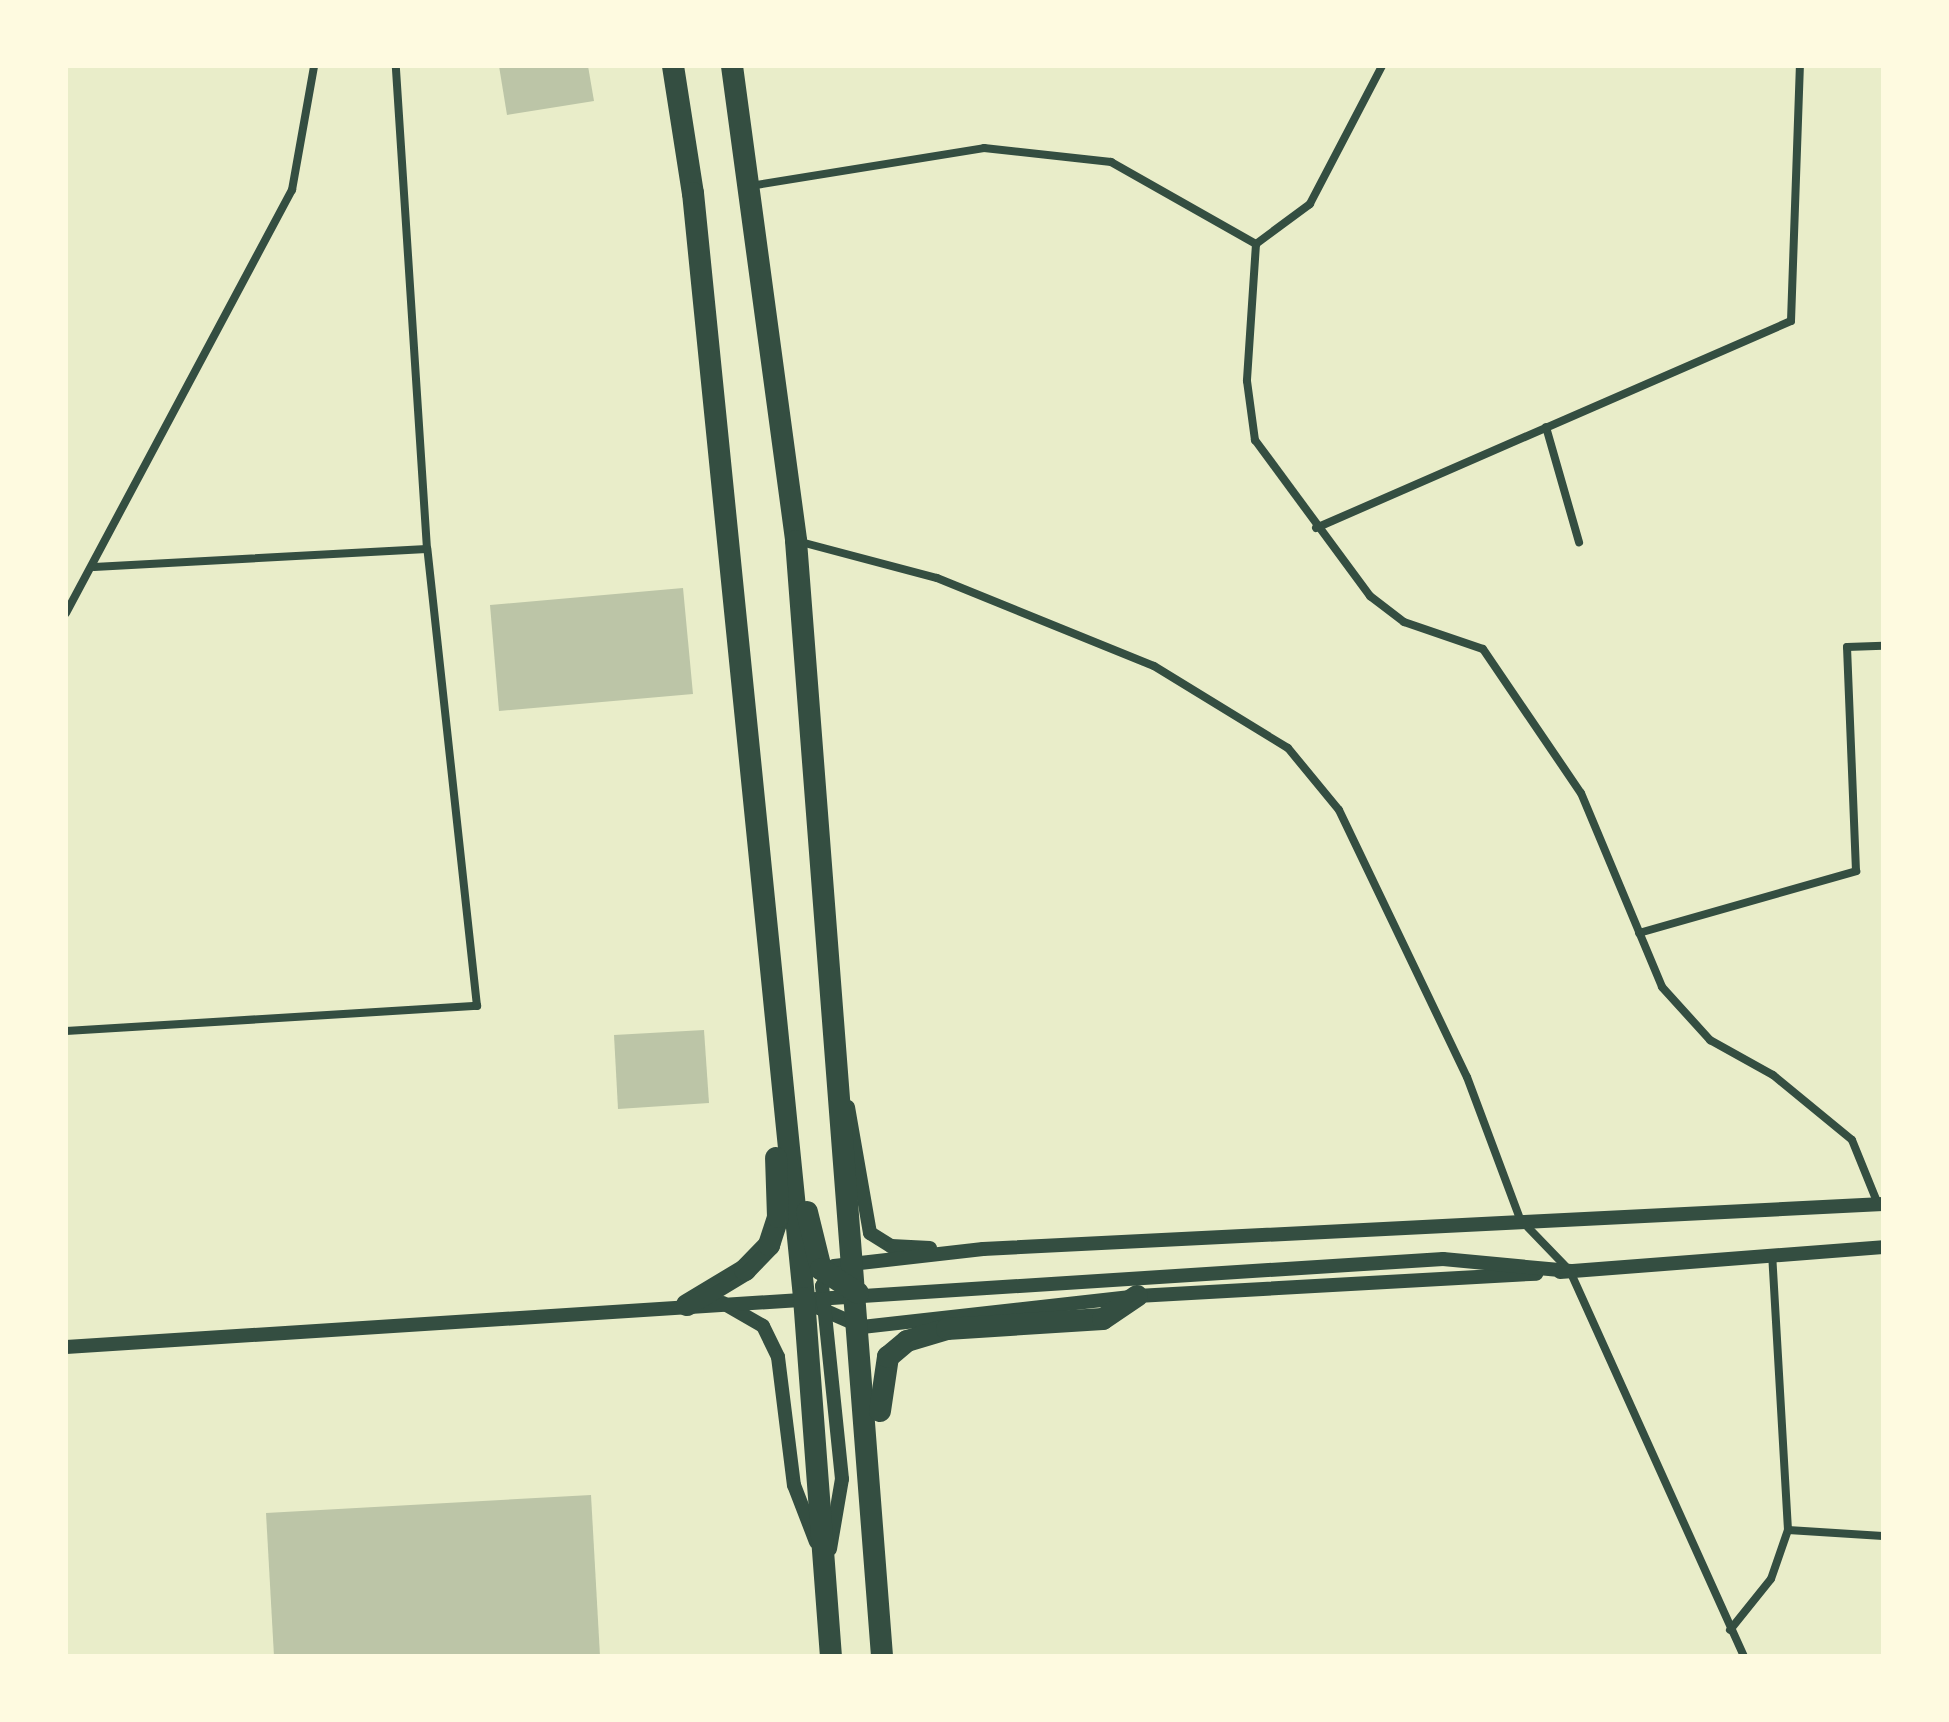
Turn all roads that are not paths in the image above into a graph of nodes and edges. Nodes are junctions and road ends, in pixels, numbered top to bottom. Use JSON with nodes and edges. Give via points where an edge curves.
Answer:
{"nodes":[{"id":1,"x":314,"y":66,"type":"edge"},
{"id":2,"x":396,"y":66,"type":"edge"},
{"id":3,"x":673,"y":66,"type":"edge"},
{"id":4,"x":732,"y":66,"type":"edge"},
{"id":5,"x":1382,"y":66,"type":"edge"},
{"id":6,"x":1800,"y":66,"type":"edge"},
{"id":7,"x":749,"y":187,"type":"junction"},
{"id":8,"x":1256,"y":244,"type":"junction"},
{"id":9,"x":1546,"y":427,"type":"junction"},
{"id":10,"x":1316,"y":528,"type":"junction"},
{"id":11,"x":796,"y":541,"type":"junction"},
{"id":12,"x":1579,"y":542,"type":"dead end"},
{"id":13,"x":427,"y":549,"type":"junction"},
{"id":14,"x":94,"y":567,"type":"junction"},
{"id":15,"x":66,"y":613,"type":"edge"},
{"id":16,"x":1883,"y":646,"type":"edge"},
{"id":17,"x":1639,"y":933,"type":"junction"},
{"id":18,"x":66,"y":1031,"type":"edge"},
{"id":19,"x":778,"y":1045,"type":"junction"},
{"id":20,"x":840,"y":1072,"type":"junction"},
{"id":21,"x":1880,"y":1204,"type":"edge"},
{"id":22,"x":1520,"y":1219,"type":"junction"},
{"id":23,"x":1883,"y":1247,"type":"edge"},
{"id":24,"x":983,"y":1249,"type":"junction"},
{"id":25,"x":1772,"y":1251,"type":"junction"},
{"id":26,"x":856,"y":1263,"type":"junction"},
{"id":27,"x":1570,"y":1271,"type":"junction"},
{"id":28,"x":819,"y":1289,"type":"junction"},
{"id":29,"x":858,"y":1293,"type":"junction"},
{"id":30,"x":1137,"y":1296,"type":"junction"},
{"id":31,"x":722,"y":1302,"type":"junction"},
{"id":32,"x":687,"y":1305,"type":"junction"},
{"id":33,"x":825,"y":1311,"type":"junction"},
{"id":34,"x":862,"y":1327,"type":"junction"},
{"id":35,"x":66,"y":1347,"type":"edge"},
{"id":36,"x":1788,"y":1530,"type":"junction"},
{"id":37,"x":1883,"y":1536,"type":"edge"},
{"id":38,"x":875,"y":1567,"type":"junction"},
{"id":39,"x":827,"y":1569,"type":"junction"},
{"id":40,"x":1730,"y":1630,"type":"junction"},
{"id":41,"x":831,"y":1656,"type":"edge"},
{"id":42,"x":882,"y":1656,"type":"edge"},
{"id":43,"x":1744,"y":1656,"type":"edge"}],
"edges":[{"from":1,"to":14,"type":"street","via":[[292,190]]},
{"from":2,"to":13,"type":"street"},
{"from":3,"to":19,"type":"highway","via":[[693,193]]},
{"from":4,"to":7,"type":"highway"},
{"from":5,"to":8,"type":"street","via":[[1310,204]]},
{"from":6,"to":9,"type":"street","via":[[1791,321]]},
{"from":7,"to":8,"type":"street","via":[[984,148],[1111,162]]},
{"from":7,"to":11,"type":"highway"},
{"from":8,"to":10,"type":"street","via":[[1247,381],[1255,440]]},
{"from":9,"to":10,"type":"street"},
{"from":9,"to":12,"type":"street"},
{"from":10,"to":17,"type":"street","via":[[1370,596],[1404,622],[1483,649],[1581,793]]},
{"from":11,"to":20,"type":"highway"},
{"from":11,"to":22,"type":"street","via":[[937,578],[1154,666],[1288,748],[1339,810],[1467,1077]]},
{"from":13,"to":14,"type":"street"},
{"from":13,"to":18,"type":"street","via":[[477,1006]]},
{"from":14,"to":15,"type":"street"},
{"from":16,"to":17,"type":"street","via":[[1847,647],[1856,871]]},
{"from":17,"to":21,"type":"street","via":[[1662,987],[1710,1040],[1773,1075],[1852,1140]]},
{"from":19,"to":28,"type":"highway"},
{"from":19,"to":28,"type":"highway","via":[[821,1269]]},
{"from":19,"to":32,"type":"highway","via":[[778,1217],[769,1245],[745,1270]]},
{"from":20,"to":24,"type":"street","via":[[870,1233],[891,1246]]},
{"from":20,"to":26,"type":"highway"},
{"from":21,"to":22,"type":"street"},
{"from":22,"to":24,"type":"street"},
{"from":22,"to":27,"type":"street"},
{"from":23,"to":25,"type":"street"},
{"from":24,"to":26,"type":"street"},
{"from":25,"to":27,"type":"street"},
{"from":25,"to":36,"type":"street"},
{"from":26,"to":28,"type":"street","via":[[834,1266]]},
{"from":26,"to":29,"type":"highway"},
{"from":27,"to":29,"type":"street","via":[[1443,1259]]},
{"from":27,"to":30,"type":"street"},
{"from":27,"to":40,"type":"street"},
{"from":28,"to":29,"type":"highway"},
{"from":28,"to":31,"type":"street"},
{"from":28,"to":33,"type":"street"},
{"from":28,"to":39,"type":"highway"},
{"from":29,"to":34,"type":"highway"},
{"from":30,"to":34,"type":"street"},
{"from":30,"to":38,"type":"highway","via":[[1103,1319],[947,1329],[907,1341],[888,1357],[880,1384]]},
{"from":31,"to":32,"type":"street"},
{"from":31,"to":39,"type":"street","via":[[763,1326],[778,1357],[794,1485]]},
{"from":32,"to":35,"type":"street"},
{"from":33,"to":34,"type":"street"},
{"from":33,"to":39,"type":"street","via":[[842,1479]]},
{"from":34,"to":38,"type":"highway"},
{"from":36,"to":37,"type":"street"},
{"from":36,"to":40,"type":"street","via":[[1771,1579]]},
{"from":38,"to":42,"type":"highway"},
{"from":39,"to":41,"type":"highway"},
{"from":40,"to":43,"type":"street"}]}
